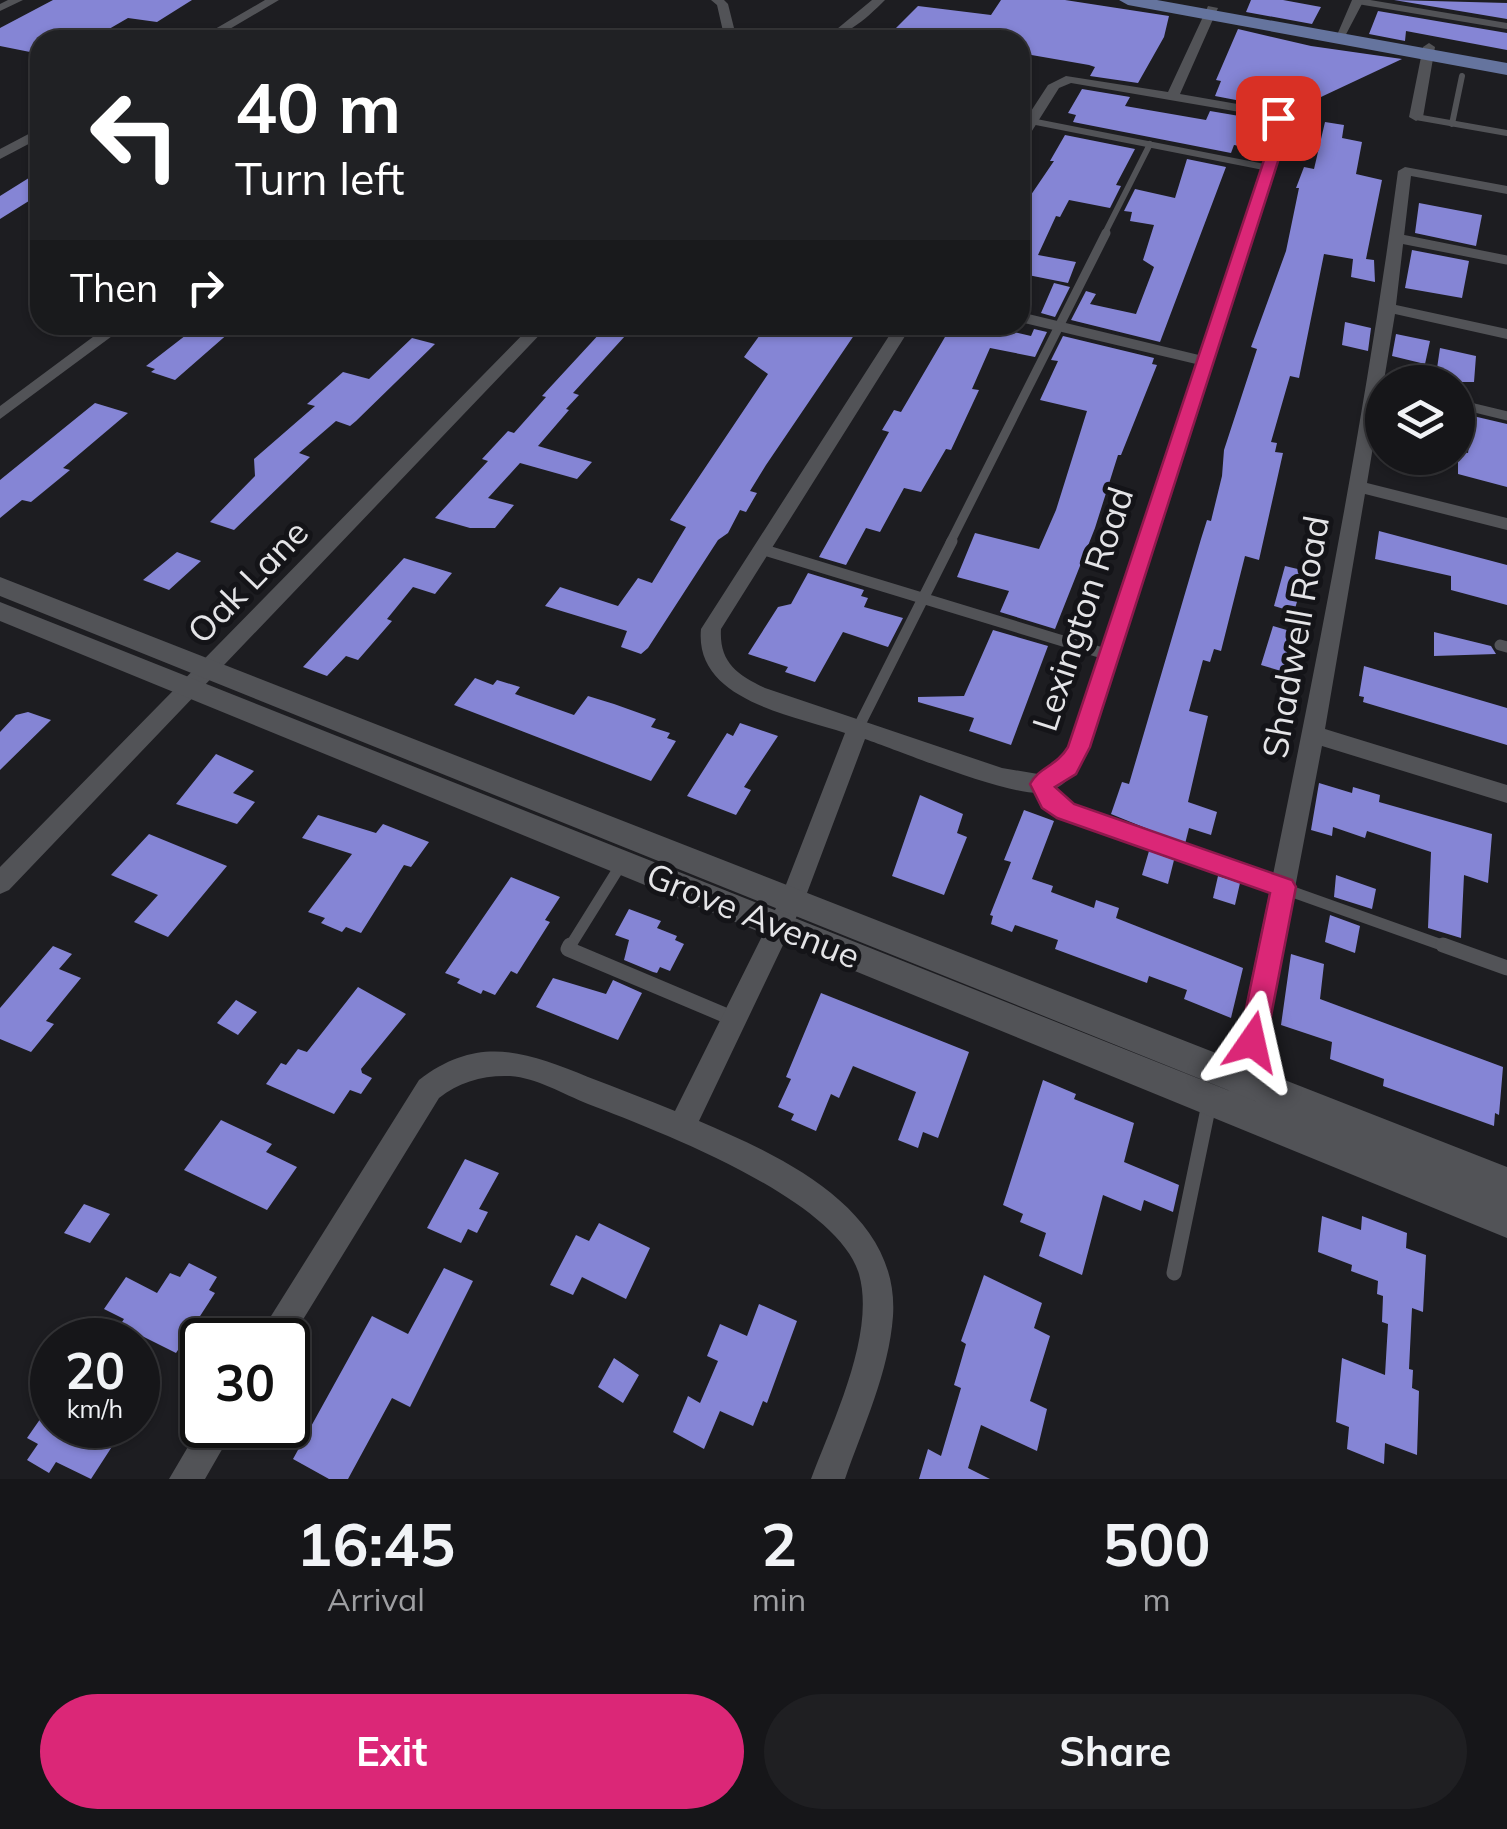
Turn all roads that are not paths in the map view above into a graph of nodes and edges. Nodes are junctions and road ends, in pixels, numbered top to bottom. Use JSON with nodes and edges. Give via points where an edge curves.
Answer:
{"nodes":[{"id":1,"x":17,"y":0,"type":"edge"},
{"id":2,"x":273,"y":0,"type":"edge"},
{"id":3,"x":717,"y":0,"type":"edge"},
{"id":4,"x":879,"y":0,"type":"edge"},
{"id":5,"x":1128,"y":0,"type":"edge"},
{"id":6,"x":1168,"y":0,"type":"edge"},
{"id":7,"x":1358,"y":0,"type":"edge"},
{"id":8,"x":0,"y":8,"type":"edge"},
{"id":9,"x":1210,"y":11,"type":"junction"},
{"id":10,"x":1507,"y":26,"type":"edge"},
{"id":11,"x":220,"y":30,"type":"edge"},
{"id":12,"x":728,"y":30,"type":"edge"},
{"id":13,"x":842,"y":30,"type":"edge"},
{"id":14,"x":1340,"y":35,"type":"junction"},
{"id":15,"x":1428,"y":51,"type":"junction"},
{"id":16,"x":1507,"y":61,"type":"edge"},
{"id":17,"x":1507,"y":70,"type":"edge"},
{"id":18,"x":1462,"y":76,"type":"dead end"},
{"id":19,"x":1173,"y":95,"type":"junction"},
{"id":20,"x":1416,"y":117,"type":"joint"},
{"id":21,"x":1031,"y":121,"type":"joint"},
{"id":22,"x":1452,"y":124,"type":"junction"},
{"id":23,"x":1507,"y":133,"type":"edge"},
{"id":24,"x":30,"y":138,"type":"edge"},
{"id":25,"x":1150,"y":144,"type":"junction"},
{"id":26,"x":0,"y":155,"type":"edge"},
{"id":27,"x":1269,"y":168,"type":"junction"},
{"id":28,"x":1404,"y":176,"type":"junction"},
{"id":29,"x":1507,"y":190,"type":"edge"},
{"id":30,"x":1507,"y":202,"type":"edge"},
{"id":31,"x":1396,"y":238,"type":"junction"},
{"id":32,"x":1507,"y":260,"type":"edge"},
{"id":33,"x":1388,"y":308,"type":"junction"},
{"id":34,"x":1030,"y":319,"type":"edge"},
{"id":35,"x":1057,"y":326,"type":"junction"},
{"id":36,"x":1507,"y":334,"type":"edge"},
{"id":37,"x":106,"y":335,"type":"edge"},
{"id":38,"x":531,"y":335,"type":"edge"},
{"id":39,"x":898,"y":335,"type":"edge"},
{"id":40,"x":1203,"y":362,"type":"junction"},
{"id":41,"x":1381,"y":365,"type":"edge"},
{"id":42,"x":1475,"y":408,"type":"edge"},
{"id":43,"x":0,"y":414,"type":"edge"},
{"id":44,"x":1507,"y":416,"type":"edge"},
{"id":45,"x":1365,"y":442,"type":"edge"},
{"id":46,"x":1355,"y":486,"type":"junction"},
{"id":47,"x":1507,"y":524,"type":"edge"},
{"id":48,"x":762,"y":550,"type":"junction"},
{"id":49,"x":0,"y":586,"type":"edge"},
{"id":50,"x":922,"y":598,"type":"junction"},
{"id":51,"x":0,"y":611,"type":"edge"},
{"id":52,"x":1109,"y":655,"type":"junction"},
{"id":53,"x":200,"y":678,"type":"junction"},
{"id":54,"x":858,"y":728,"type":"junction"},
{"id":55,"x":1313,"y":734,"type":"junction"},
{"id":56,"x":1041,"y":784,"type":"junction"},
{"id":57,"x":1507,"y":794,"type":"edge"},
{"id":58,"x":622,"y":863,"type":"junction"},
{"id":59,"x":0,"y":883,"type":"edge"},
{"id":60,"x":1283,"y":887,"type":"junction"},
{"id":61,"x":786,"y":914,"type":"junction"},
{"id":62,"x":1507,"y":968,"type":"edge"},
{"id":63,"x":734,"y":1019,"type":"junction"},
{"id":64,"x":1231,"y":1097,"type":"junction"},
{"id":65,"x":682,"y":1126,"type":"junction"},
{"id":66,"x":1507,"y":1184,"type":"edge"},
{"id":67,"x":1507,"y":1220,"type":"edge"},
{"id":68,"x":1174,"y":1273,"type":"dead end"},
{"id":69,"x":286,"y":1318,"type":"edge"},
{"id":70,"x":206,"y":1448,"type":"edge"},
{"id":71,"x":186,"y":1479,"type":"edge"},
{"id":72,"x":828,"y":1479,"type":"edge"}],
"edges":[{"from":1,"to":8,"type":"street"},
{"from":2,"to":11,"type":"street"},
{"from":3,"to":12,"type":"street"},
{"from":4,"to":13,"type":"street"},
{"from":5,"to":9,"type":"main road"},
{"from":6,"to":9,"type":"main road"},
{"from":7,"to":10,"type":"lane"},
{"from":7,"to":14,"type":"street"},
{"from":9,"to":14,"type":"main road"},
{"from":9,"to":19,"type":"street"},
{"from":14,"to":15,"type":"main road"},
{"from":15,"to":16,"type":"main road"},
{"from":15,"to":17,"type":"main road"},
{"from":15,"to":20,"type":"street"},
{"from":18,"to":22,"type":"lane"},
{"from":19,"to":21,"type":"street","via":[[1062,80]]},
{"from":19,"to":27,"type":"street","name":"Lexington Road","via":[[1278,118],[1283,124]]},
{"from":20,"to":22,"type":"lane"},
{"from":21,"to":25,"type":"lane"},
{"from":22,"to":23,"type":"lane"},
{"from":24,"to":26,"type":"street"},
{"from":25,"to":27,"type":"lane"},
{"from":25,"to":35,"type":"lane"},
{"from":27,"to":40,"type":"street","name":"Lexington Road"},
{"from":28,"to":29,"type":"street"},
{"from":28,"to":30,"type":"street"},
{"from":28,"to":31,"type":"street","name":"Shadwell Road"},
{"from":31,"to":32,"type":"lane"},
{"from":31,"to":33,"type":"street","name":"Shadwell Road"},
{"from":33,"to":36,"type":"street"},
{"from":33,"to":41,"type":"street","name":"Shadwell Road"},
{"from":34,"to":35,"type":"street"},
{"from":35,"to":40,"type":"street"},
{"from":35,"to":50,"type":"lane"},
{"from":37,"to":43,"type":"street"},
{"from":38,"to":53,"type":"street","name":"Oak Lane"},
{"from":39,"to":48,"type":"street","name":"Lexington Road"},
{"from":40,"to":52,"type":"street","name":"Lexington Road"},
{"from":42,"to":44,"type":"lane"},
{"from":45,"to":46,"type":"street","name":"Shadwell Road"},
{"from":46,"to":47,"type":"street"},
{"from":46,"to":55,"type":"street","name":"Shadwell Road"},
{"from":48,"to":50,"type":"lane"},
{"from":48,"to":54,"type":"street","name":"Lexington Road","via":[[711,629],[715,665],[758,694]]},
{"from":49,"to":53,"type":"street","name":"Grove Avenue"},
{"from":50,"to":52,"type":"lane"},
{"from":50,"to":54,"type":"lane"},
{"from":51,"to":53,"type":"street","name":"Grove Avenue"},
{"from":52,"to":56,"type":"street","name":"Lexington Road","via":[[1079,747],[1068,767]]},
{"from":53,"to":58,"type":"street","name":"Grove Avenue"},
{"from":53,"to":59,"type":"street","name":"Oak Lane"},
{"from":53,"to":61,"type":"street","name":"Grove Avenue"},
{"from":54,"to":56,"type":"street","name":"Lexington Road"},
{"from":54,"to":61,"type":"street"},
{"from":55,"to":57,"type":"street"},
{"from":55,"to":60,"type":"street","name":"Shadwell Road"},
{"from":56,"to":60,"type":"lane","via":[[1065,811]]},
{"from":58,"to":61,"type":"street","name":"Grove Avenue"},
{"from":58,"to":63,"type":"lane","via":[[568,949]]},
{"from":60,"to":62,"type":"lane"},
{"from":60,"to":64,"type":"street","name":"Shadwell Road"},
{"from":61,"to":63,"type":"street"},
{"from":61,"to":64,"type":"street","name":"Grove Avenue"},
{"from":63,"to":65,"type":"street"},
{"from":64,"to":66,"type":"street","name":"Grove Avenue"},
{"from":64,"to":67,"type":"street","name":"Grove Avenue"},
{"from":64,"to":68,"type":"lane"},
{"from":65,"to":69,"type":"street","via":[[521,1065],[490,1064],[442,1077],[428,1089]]},
{"from":65,"to":72,"type":"street","via":[[811,1198],[852,1234],[872,1264],[879,1294],[874,1341]]},
{"from":70,"to":71,"type":"street"}]}
